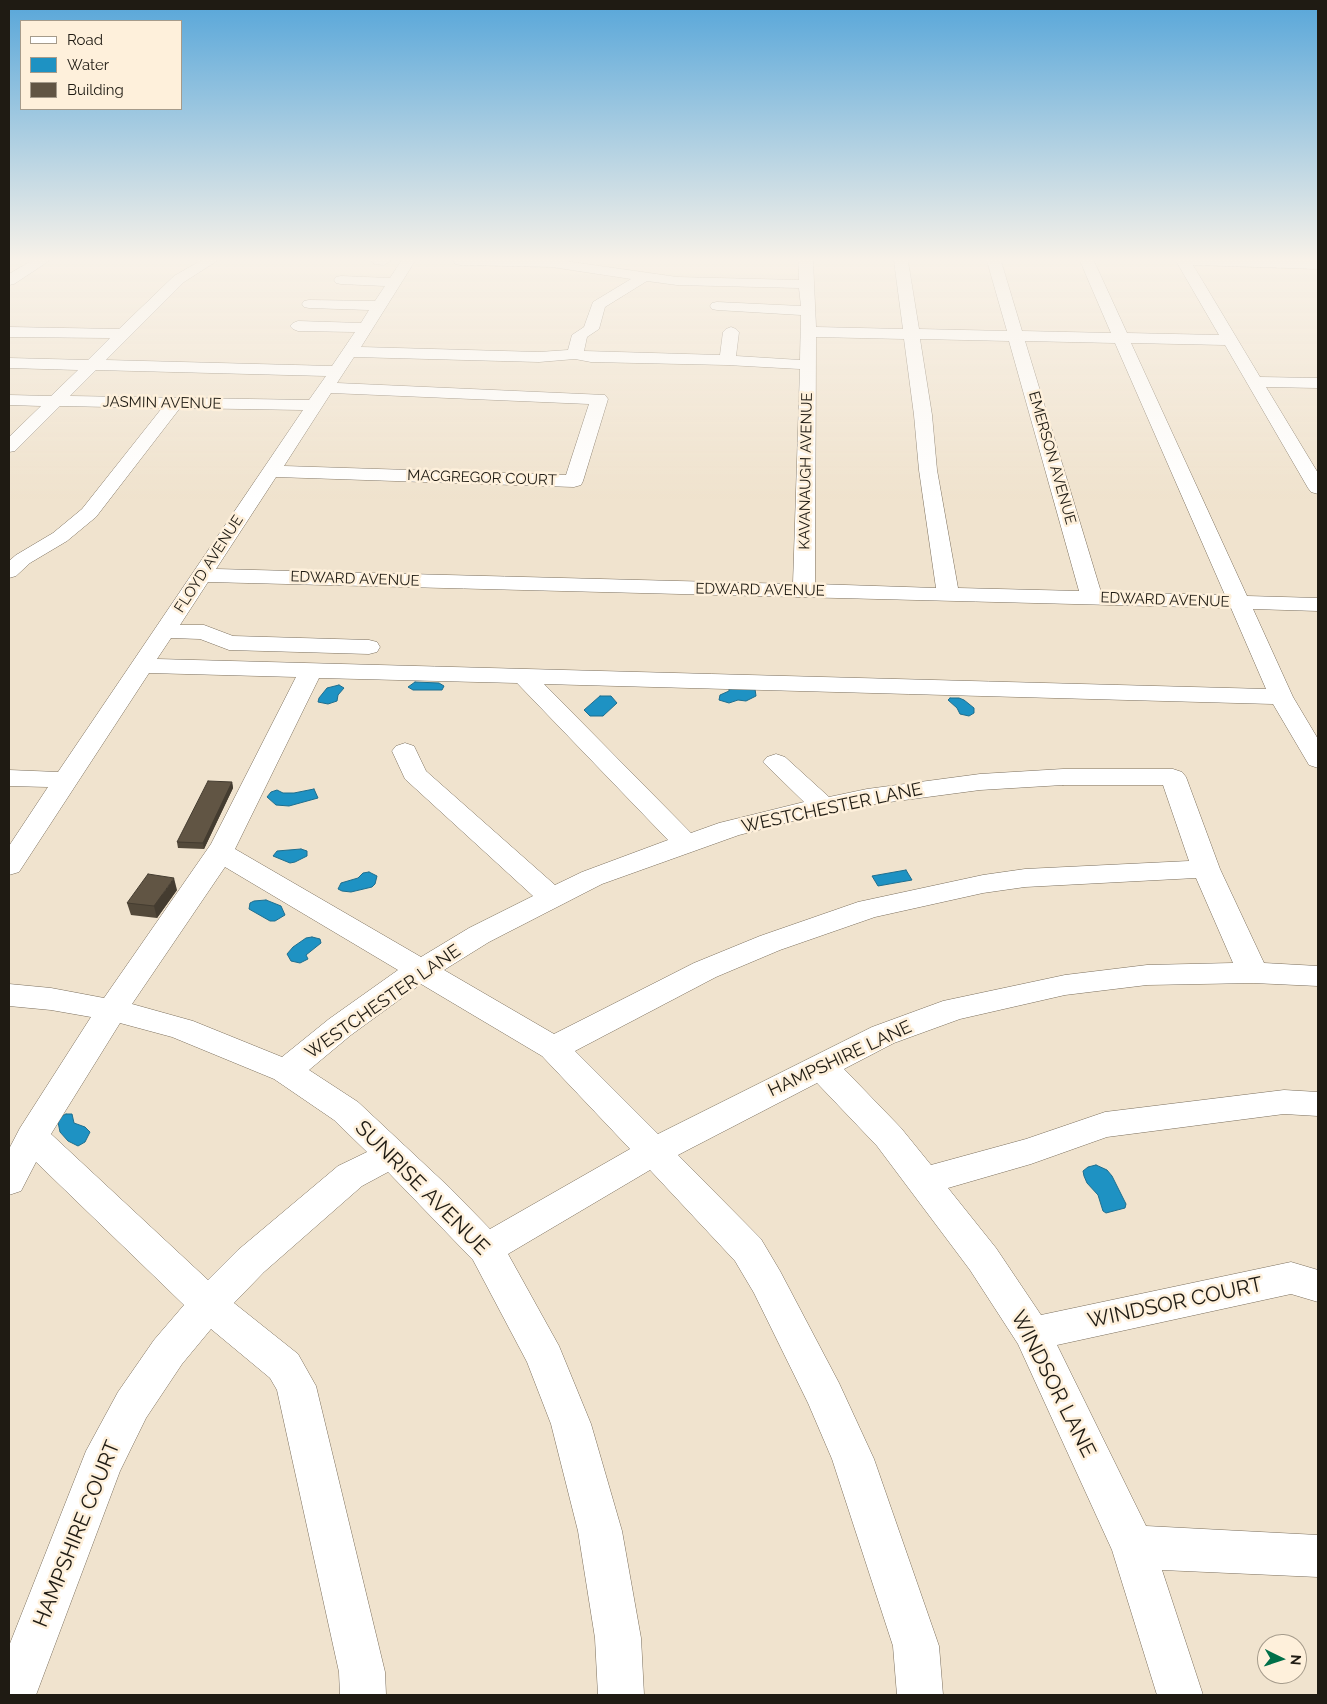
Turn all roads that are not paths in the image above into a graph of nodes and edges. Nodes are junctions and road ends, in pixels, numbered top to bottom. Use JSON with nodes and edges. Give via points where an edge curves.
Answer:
{"nodes":[{"id":1,"x":1230,"y":340,"type":"edge"},
{"id":2,"x":116,"y":341,"type":"edge"},
{"id":3,"x":358,"y":341,"type":"edge"},
{"id":4,"x":579,"y":341,"type":"edge"},
{"id":5,"x":730,"y":341,"type":"edge"},
{"id":6,"x":808,"y":341,"type":"edge"},
{"id":7,"x":912,"y":341,"type":"edge"},
{"id":8,"x":1017,"y":341,"type":"edge"},
{"id":9,"x":1123,"y":341,"type":"edge"},
{"id":10,"x":350,"y":352,"type":"junction"},
{"id":11,"x":575,"y":354,"type":"junction"},
{"id":12,"x":727,"y":360,"type":"junction"},
{"id":13,"x":9,"y":363,"type":"edge"},
{"id":14,"x":92,"y":365,"type":"junction"},
{"id":15,"x":808,"y":365,"type":"junction"},
{"id":16,"x":337,"y":371,"type":"junction"},
{"id":17,"x":1254,"y":382,"type":"junction"},
{"id":18,"x":1318,"y":383,"type":"edge"},
{"id":19,"x":320,"y":396,"type":"junction"},
{"id":20,"x":9,"y":400,"type":"edge"},
{"id":21,"x":56,"y":402,"type":"junction"},
{"id":22,"x":175,"y":403,"type":"junction"},
{"id":23,"x":9,"y":446,"type":"edge"},
{"id":24,"x":271,"y":471,"type":"junction"},
{"id":25,"x":1318,"y":488,"type":"edge"},
{"id":26,"x":9,"y":572,"type":"edge"},
{"id":27,"x":202,"y":575,"type":"junction"},
{"id":28,"x":804,"y":591,"type":"junction"},
{"id":29,"x":948,"y":594,"type":"junction"},
{"id":30,"x":1092,"y":598,"type":"junction"},
{"id":31,"x":1238,"y":602,"type":"junction"},
{"id":32,"x":1318,"y":604,"type":"edge"},
{"id":33,"x":165,"y":632,"type":"junction"},
{"id":34,"x":369,"y":647,"type":"dead end"},
{"id":35,"x":142,"y":666,"type":"junction"},
{"id":36,"x":310,"y":672,"type":"junction"},
{"id":37,"x":524,"y":676,"type":"junction"},
{"id":38,"x":1281,"y":697,"type":"junction"},
{"id":39,"x":405,"y":751,"type":"dead end"},
{"id":40,"x":1318,"y":760,"type":"edge"},
{"id":41,"x":776,"y":762,"type":"dead end"},
{"id":42,"x":9,"y":778,"type":"edge"},
{"id":43,"x":66,"y":780,"type":"junction"},
{"id":44,"x":824,"y":806,"type":"junction"},
{"id":45,"x":686,"y":843,"type":"junction"},
{"id":46,"x":220,"y":852,"type":"junction"},
{"id":47,"x":9,"y":866,"type":"edge"},
{"id":48,"x":1206,"y":869,"type":"junction"},
{"id":49,"x":552,"y":898,"type":"junction"},
{"id":50,"x":422,"y":970,"type":"junction"},
{"id":51,"x":1253,"y":973,"type":"junction"},
{"id":52,"x":1318,"y":976,"type":"edge"},
{"id":53,"x":9,"y":995,"type":"edge"},
{"id":54,"x":112,"y":1010,"type":"junction"},
{"id":55,"x":554,"y":1048,"type":"junction"},
{"id":56,"x":821,"y":1066,"type":"junction"},
{"id":57,"x":286,"y":1071,"type":"junction"},
{"id":58,"x":1318,"y":1104,"type":"edge"},
{"id":59,"x":32,"y":1137,"type":"junction"},
{"id":60,"x":655,"y":1151,"type":"junction"},
{"id":61,"x":391,"y":1155,"type":"junction"},
{"id":62,"x":9,"y":1181,"type":"edge"},
{"id":63,"x":923,"y":1181,"type":"junction"},
{"id":64,"x":486,"y":1249,"type":"junction"},
{"id":65,"x":1318,"y":1286,"type":"edge"},
{"id":66,"x":208,"y":1304,"type":"junction"},
{"id":67,"x":1032,"y":1334,"type":"junction"},
{"id":68,"x":1133,"y":1547,"type":"junction"},
{"id":69,"x":1318,"y":1556,"type":"edge"},
{"id":70,"x":13,"y":1695,"type":"edge"},
{"id":71,"x":363,"y":1695,"type":"edge"},
{"id":72,"x":621,"y":1695,"type":"edge"},
{"id":73,"x":920,"y":1695,"type":"edge"},
{"id":74,"x":1180,"y":1695,"type":"edge"}],
"edges":[{"from":1,"to":17,"type":"street"},
{"from":2,"to":14,"type":"street"},
{"from":3,"to":10,"type":"street","name":"FLOYD AVENUE"},
{"from":4,"to":11,"type":"street"},
{"from":5,"to":12,"type":"street"},
{"from":6,"to":15,"type":"street","name":"KAVANAUGH AVENUE"},
{"from":7,"to":29,"type":"street"},
{"from":8,"to":30,"type":"street","name":"EMERSON AVENUE"},
{"from":9,"to":31,"type":"street"},
{"from":10,"to":11,"type":"street","via":[[539,357]]},
{"from":10,"to":16,"type":"street","name":"FLOYD AVENUE"},
{"from":11,"to":12,"type":"street","via":[[591,358]]},
{"from":12,"to":15,"type":"street"},
{"from":13,"to":14,"type":"street"},
{"from":14,"to":16,"type":"street"},
{"from":14,"to":21,"type":"street"},
{"from":15,"to":28,"type":"street","name":"KAVANAUGH AVENUE"},
{"from":16,"to":19,"type":"street","name":"FLOYD AVENUE"},
{"from":17,"to":18,"type":"street"},
{"from":17,"to":25,"type":"street"},
{"from":19,"to":22,"type":"street","name":"JASMIN AVENUE"},
{"from":19,"to":24,"type":"street","name":"FLOYD AVENUE"},
{"from":19,"to":24,"type":"street","name":"MACGREGOR COURT","via":[[599,399],[574,481]]},
{"from":20,"to":21,"type":"street","name":"JASMIN AVENUE"},
{"from":21,"to":22,"type":"street","name":"JASMIN AVENUE"},
{"from":21,"to":23,"type":"street"},
{"from":22,"to":26,"type":"street","via":[[88,513]]},
{"from":24,"to":27,"type":"street","name":"FLOYD AVENUE"},
{"from":27,"to":28,"type":"street","name":"EDWARD AVENUE"},
{"from":27,"to":33,"type":"street","name":"FLOYD AVENUE"},
{"from":28,"to":29,"type":"street","name":"EDWARD AVENUE"},
{"from":29,"to":30,"type":"street","name":"EDWARD AVENUE"},
{"from":30,"to":31,"type":"street","name":"EDWARD AVENUE"},
{"from":31,"to":32,"type":"street","name":"EDWARD AVENUE"},
{"from":31,"to":38,"type":"street"},
{"from":33,"to":34,"type":"street","via":[[204,632],[229,643]]},
{"from":33,"to":35,"type":"street","name":"FLOYD AVENUE"},
{"from":35,"to":36,"type":"street"},
{"from":35,"to":43,"type":"street","name":"FLOYD AVENUE"},
{"from":36,"to":37,"type":"street"},
{"from":36,"to":46,"type":"street"},
{"from":37,"to":38,"type":"street"},
{"from":37,"to":45,"type":"street"},
{"from":38,"to":40,"type":"street"},
{"from":39,"to":49,"type":"street","via":[[414,774]]},
{"from":41,"to":44,"type":"street"},
{"from":42,"to":43,"type":"street"},
{"from":43,"to":47,"type":"street","name":"FLOYD AVENUE"},
{"from":44,"to":45,"type":"street","name":"WESTCHESTER LANE"},
{"from":44,"to":48,"type":"street","name":"WESTCHESTER LANE","via":[[980,782],[1063,776],[1173,777]]},
{"from":45,"to":49,"type":"street","name":"WESTCHESTER LANE","via":[[592,878]]},
{"from":46,"to":50,"type":"street"},
{"from":46,"to":54,"type":"street"},
{"from":48,"to":51,"type":"street","name":"WESTCHESTER LANE"},
{"from":48,"to":55,"type":"street","via":[[1025,878],[868,909],[705,970]]},
{"from":49,"to":50,"type":"street","name":"WESTCHESTER LANE","via":[[479,935]]},
{"from":50,"to":55,"type":"street"},
{"from":50,"to":57,"type":"street","name":"WESTCHESTER LANE","via":[[340,1026]]},
{"from":51,"to":52,"type":"street","name":"HAMPSHIRE LANE"},
{"from":51,"to":56,"type":"street","name":"HAMPSHIRE LANE","via":[[1147,975],[1065,985],[954,1009],[883,1035]]},
{"from":53,"to":54,"type":"street","name":"SUNRISE AVENUE"},
{"from":54,"to":57,"type":"street","name":"SUNRISE AVENUE","via":[[182,1029]]},
{"from":54,"to":59,"type":"street"},
{"from":55,"to":60,"type":"street"},
{"from":56,"to":60,"type":"street","name":"HAMPSHIRE LANE"},
{"from":56,"to":63,"type":"street","name":"WINDSOR LANE","via":[[889,1137]]},
{"from":57,"to":61,"type":"street","name":"SUNRISE AVENUE","via":[[346,1111]]},
{"from":58,"to":63,"type":"street","via":[[1284,1102],[1105,1126],[1031,1151]]},
{"from":59,"to":62,"type":"street"},
{"from":59,"to":66,"type":"street"},
{"from":60,"to":64,"type":"street","name":"HAMPSHIRE LANE"},
{"from":60,"to":73,"type":"street","via":[[748,1250],[825,1396],[854,1459],[916,1646]]},
{"from":61,"to":64,"type":"street","name":"SUNRISE AVENUE"},
{"from":61,"to":66,"type":"street","name":"HAMPSHIRE COURT","via":[[350,1176]]},
{"from":63,"to":67,"type":"street","name":"WINDSOR LANE","via":[[983,1259]]},
{"from":64,"to":72,"type":"street","name":"SUNRISE AVENUE","via":[[545,1358],[571,1424],[600,1531],[618,1638]]},
{"from":65,"to":67,"type":"street","name":"WINDSOR COURT","via":[[1291,1278]]},
{"from":66,"to":70,"type":"street","name":"HAMPSHIRE COURT","via":[[168,1352],[132,1406],[101,1466]]},
{"from":66,"to":71,"type":"street","via":[[284,1366],[296,1386],[362,1672]]},
{"from":67,"to":68,"type":"street","name":"WINDSOR LANE"},
{"from":68,"to":69,"type":"street"},
{"from":68,"to":74,"type":"street","name":"WINDSOR LANE"}]}
